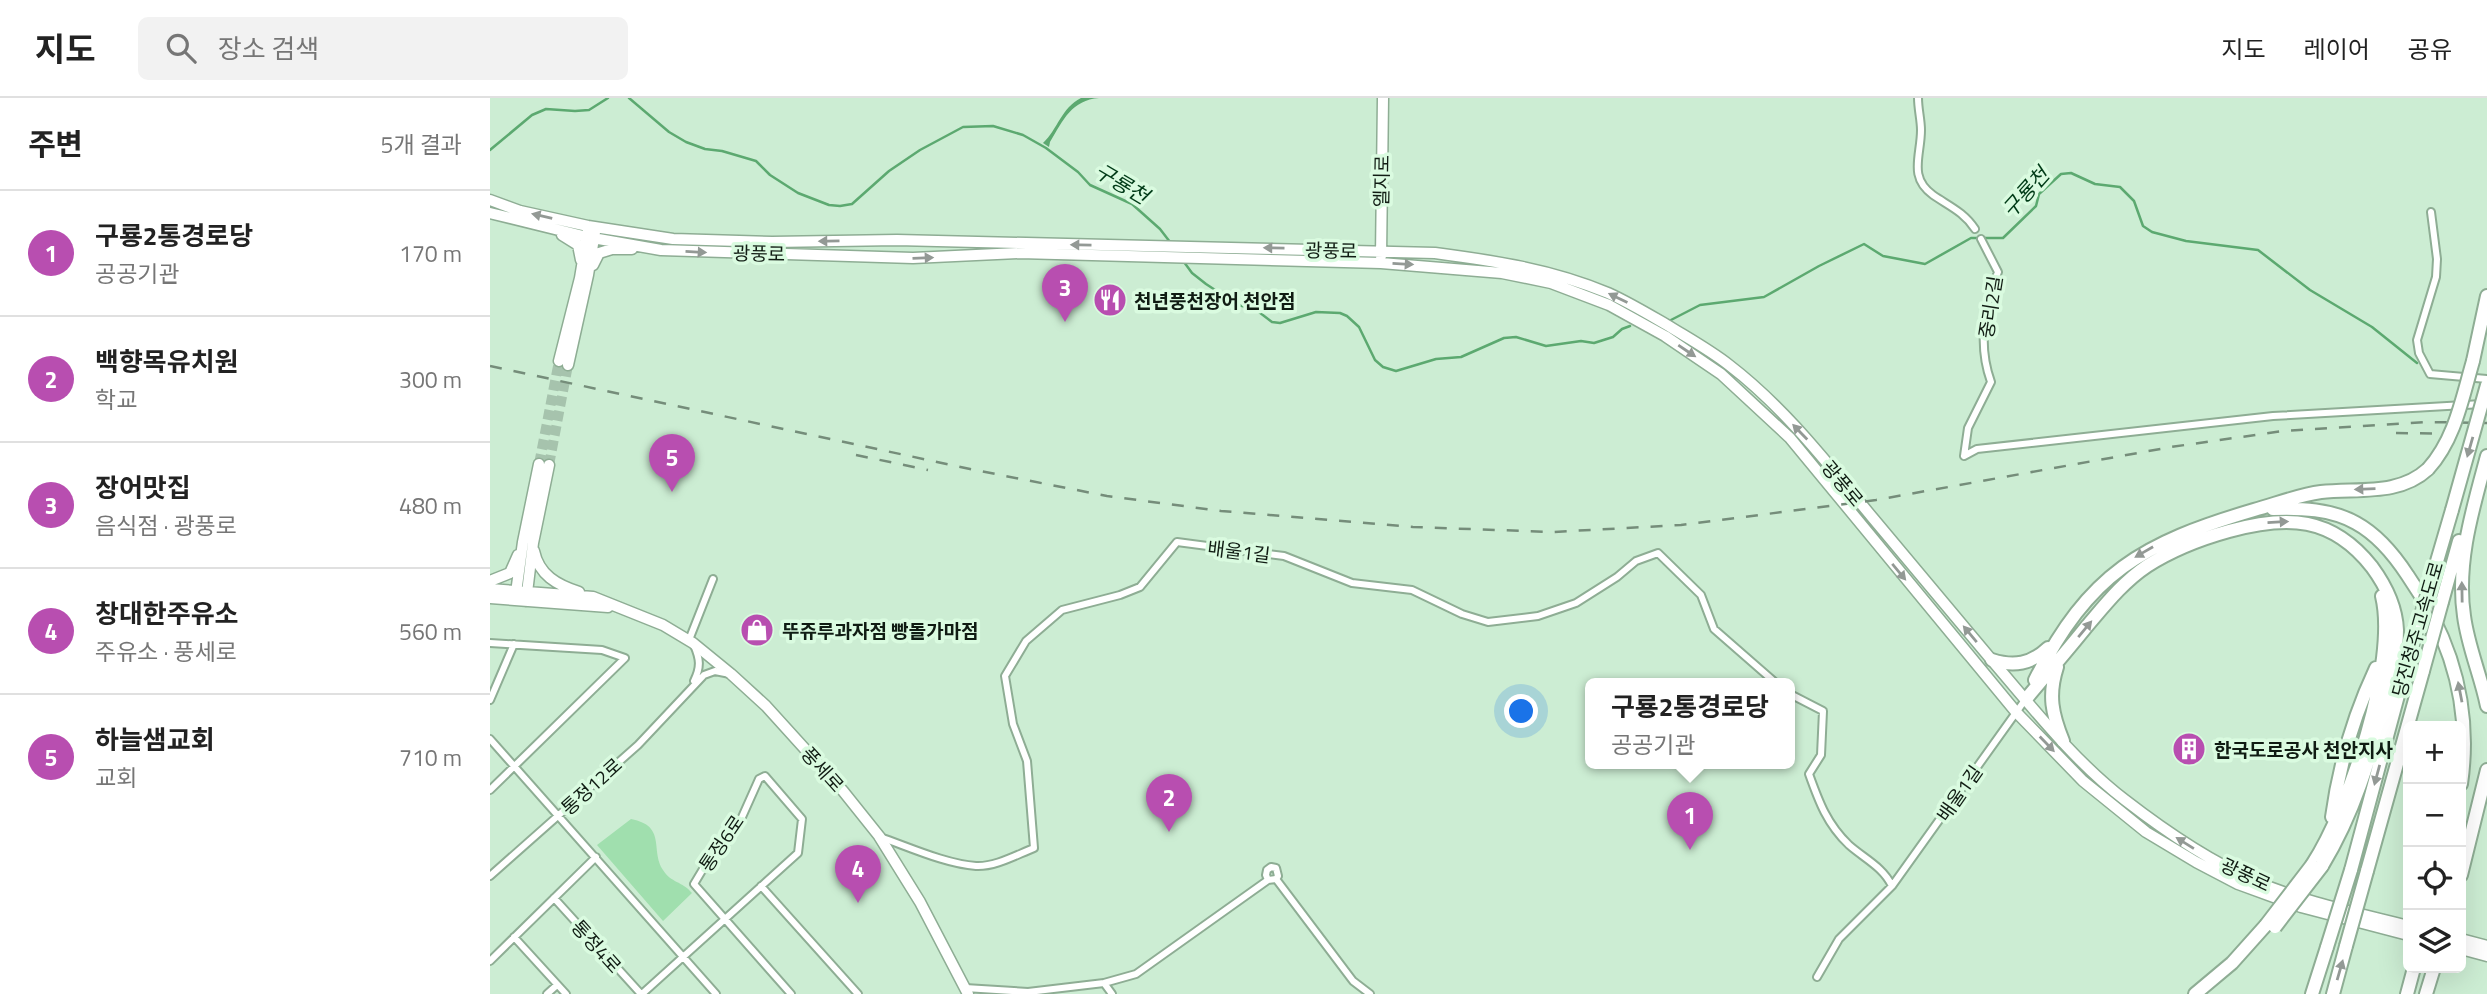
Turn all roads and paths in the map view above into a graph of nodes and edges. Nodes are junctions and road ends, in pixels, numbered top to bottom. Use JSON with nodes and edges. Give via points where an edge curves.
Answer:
{"nodes":[{"id":1,"x":1382,"y":98,"type":"edge"},
{"id":2,"x":1918,"y":98,"type":"edge"},
{"id":3,"x":490,"y":200,"type":"edge"},
{"id":4,"x":2431,"y":212,"type":"dead end"},
{"id":5,"x":490,"y":213,"type":"edge"},
{"id":6,"x":532,"y":225,"type":"junction"},
{"id":7,"x":1975,"y":229,"type":"dead end"},
{"id":8,"x":591,"y":232,"type":"junction"},
{"id":9,"x":1982,"y":239,"type":"dead end"},
{"id":10,"x":661,"y":250,"type":"junction"},
{"id":11,"x":1380,"y":251,"type":"junction"},
{"id":12,"x":1381,"y":263,"type":"junction"},
{"id":13,"x":584,"y":277,"type":"junction"},
{"id":14,"x":2487,"y":296,"type":"edge"},
{"id":15,"x":2484,"y":320,"type":"edge"},
{"id":16,"x":564,"y":363,"type":"tunnel mouth"},
{"id":17,"x":2487,"y":379,"type":"edge"},
{"id":18,"x":2487,"y":384,"type":"edge"},
{"id":19,"x":2487,"y":404,"type":"edge"},
{"id":20,"x":2487,"y":443,"type":"edge"},
{"id":21,"x":2487,"y":456,"type":"edge"},
{"id":22,"x":544,"y":465,"type":"tunnel mouth"},
{"id":23,"x":2253,"y":510,"type":"junction"},
{"id":24,"x":2470,"y":511,"type":"junction"},
{"id":25,"x":528,"y":542,"type":"junction"},
{"id":26,"x":2368,"y":563,"type":"junction"},
{"id":27,"x":712,"y":579,"type":"dead end"},
{"id":28,"x":490,"y":581,"type":"edge"},
{"id":29,"x":490,"y":589,"type":"edge"},
{"id":30,"x":515,"y":595,"type":"junction"},
{"id":31,"x":527,"y":596,"type":"junction"},
{"id":32,"x":593,"y":597,"type":"junction"},
{"id":33,"x":490,"y":598,"type":"edge"},
{"id":34,"x":615,"y":607,"type":"junction"},
{"id":35,"x":2062,"y":633,"type":"junction"},
{"id":36,"x":691,"y":642,"type":"junction"},
{"id":37,"x":490,"y":643,"type":"edge"},
{"id":38,"x":514,"y":644,"type":"junction"},
{"id":39,"x":2060,"y":659,"type":"junction"},
{"id":40,"x":1992,"y":660,"type":"junction"},
{"id":41,"x":732,"y":674,"type":"junction"},
{"id":42,"x":1770,"y":678,"type":"edge"},
{"id":43,"x":688,"y":692,"type":"junction"},
{"id":44,"x":1795,"y":696,"type":"edge"},
{"id":45,"x":2026,"y":699,"type":"junction"},
{"id":46,"x":490,"y":700,"type":"edge"},
{"id":47,"x":2487,"y":706,"type":"edge"},
{"id":48,"x":2016,"y":712,"type":"junction"},
{"id":49,"x":2464,"y":721,"type":"edge"},
{"id":50,"x":490,"y":739,"type":"edge"},
{"id":51,"x":2063,"y":741,"type":"junction"},
{"id":52,"x":515,"y":766,"type":"junction"},
{"id":53,"x":2487,"y":770,"type":"edge"},
{"id":54,"x":490,"y":790,"type":"edge"},
{"id":55,"x":559,"y":815,"type":"junction"},
{"id":56,"x":878,"y":836,"type":"junction"},
{"id":57,"x":2466,"y":854,"type":"edge"},
{"id":58,"x":596,"y":857,"type":"junction"},
{"id":59,"x":2317,"y":866,"type":"junction"},
{"id":60,"x":490,"y":876,"type":"edge"},
{"id":61,"x":761,"y":886,"type":"junction"},
{"id":62,"x":1892,"y":886,"type":"junction"},
{"id":63,"x":554,"y":898,"type":"junction"},
{"id":64,"x":724,"y":920,"type":"junction"},
{"id":65,"x":2403,"y":925,"type":"edge"},
{"id":66,"x":2403,"y":934,"type":"edge"},
{"id":67,"x":514,"y":937,"type":"junction"},
{"id":68,"x":2466,"y":941,"type":"edge"},
{"id":69,"x":2487,"y":946,"type":"edge"},
{"id":70,"x":2466,"y":950,"type":"edge"},
{"id":71,"x":2487,"y":956,"type":"edge"},
{"id":72,"x":683,"y":957,"type":"junction"},
{"id":73,"x":490,"y":961,"type":"edge"},
{"id":74,"x":2416,"y":973,"type":"edge"},
{"id":75,"x":2417,"y":973,"type":"edge"},
{"id":76,"x":2433,"y":973,"type":"edge"},
{"id":77,"x":1817,"y":977,"type":"dead end"},
{"id":78,"x":1104,"y":983,"type":"junction"},
{"id":79,"x":557,"y":985,"type":"junction"},
{"id":80,"x":964,"y":992,"type":"edge"},
{"id":81,"x":547,"y":994,"type":"edge"},
{"id":82,"x":566,"y":994,"type":"edge"},
{"id":83,"x":641,"y":994,"type":"edge"},
{"id":84,"x":716,"y":994,"type":"edge"},
{"id":85,"x":791,"y":994,"type":"edge"},
{"id":86,"x":858,"y":994,"type":"edge"},
{"id":87,"x":1112,"y":994,"type":"edge"},
{"id":88,"x":1370,"y":994,"type":"edge"},
{"id":89,"x":2195,"y":994,"type":"edge"},
{"id":90,"x":2312,"y":994,"type":"edge"},
{"id":91,"x":2333,"y":994,"type":"edge"},
{"id":92,"x":2407,"y":994,"type":"edge"},
{"id":93,"x":2413,"y":994,"type":"edge"},
{"id":94,"x":2426,"y":994,"type":"edge"}],
"edges":[{"from":1,"to":11,"type":"main road","name":"엘지로"},
{"from":2,"to":7,"type":"street","via":[[1921,131],[1916,166],[1921,183],[1956,208]]},
{"from":8,"to":3,"type":"main road","name":"광풍로","one_way":true},
{"from":4,"to":17,"type":"street","via":[[2436,277],[2417,340],[2419,353],[2430,374]]},
{"from":5,"to":6,"type":"main road","name":"광풍로"},
{"from":6,"to":8,"type":"main road","name":"광풍로"},
{"from":6,"to":13,"type":"main road","via":[[567,236],[578,245]]},
{"from":8,"to":10,"type":"main road","name":"광풍로"},
{"from":11,"to":8,"type":"main road","name":"광풍로","one_way":true,"via":[[897,240],[760,242]]},
{"from":8,"to":13,"type":"main road"},
{"from":9,"to":19,"type":"street","name":"중리2길","via":[[1998,272],[1990,291],[1983,345],[1991,382],[1968,428],[1964,456],[1977,449],[2273,416]]},
{"from":10,"to":12,"type":"main road","name":"광풍로","one_way":true},
{"from":10,"to":13,"type":"main road","via":[[599,253]]},
{"from":11,"to":12,"type":"main road","name":"엘지로"},
{"from":40,"to":11,"type":"main road","name":"광풍로","one_way":true,"via":[[1804,436],[1763,394],[1701,346],[1608,293],[1556,275],[1507,262]]},
{"from":12,"to":48,"type":"main road","name":"광풍로","one_way":true,"via":[[1503,272],[1551,283],[1609,305],[1721,374],[1790,438]]},
{"from":13,"to":16,"type":"main road"},
{"from":14,"to":15,"type":"highway"},
{"from":15,"to":23,"type":"highway","one_way":true,"bridge":true,"via":[[2450,436],[2428,469],[2413,481],[2392,488],[2299,496]]},
{"from":18,"to":90,"type":"highway","name":"당진청주고속도로","one_way":true,"bridge":true},
{"from":20,"to":24,"type":"highway","name":"당진청주고속도로"},
{"from":21,"to":24,"type":"highway"},
{"from":22,"to":25,"type":"main road"},
{"from":23,"to":35,"type":"highway","one_way":true,"via":[[2138,555],[2084,601]]},
{"from":49,"to":23,"type":"highway","one_way":true,"via":[[2451,656],[2433,614],[2402,566],[2368,531],[2343,517],[2295,508]]},
{"from":47,"to":24,"type":"highway","one_way":true,"via":[[2463,606]]},
{"from":91,"to":24,"type":"highway","name":"당진청주고속도로","one_way":true,"bridge":true},
{"from":25,"to":28,"type":"main road","via":[[510,572]]},
{"from":25,"to":30,"type":"main road"},
{"from":25,"to":31,"type":"main road"},
{"from":25,"to":32,"type":"main road","via":[[549,579]]},
{"from":39,"to":26,"type":"highway","one_way":true,"via":[[2129,579],[2164,556],[2214,535],[2267,522],[2304,523],[2338,535]]},
{"from":26,"to":59,"type":"highway","via":[[2385,609],[2383,655],[2354,776]]},
{"from":26,"to":59,"type":"highway","via":[[2391,601],[2397,629],[2395,650],[2359,791],[2347,821]]},
{"from":27,"to":36,"type":"street"},
{"from":29,"to":30,"type":"main road","name":"풍세로"},
{"from":30,"to":31,"type":"main road","name":"풍세로"},
{"from":30,"to":33,"type":"main road","name":"풍세로"},
{"from":31,"to":32,"type":"main road","name":"풍세로"},
{"from":31,"to":34,"type":"main road","name":"풍세로"},
{"from":32,"to":34,"type":"main road","name":"풍세로"},
{"from":34,"to":36,"type":"main road","name":"풍세로","via":[[663,625]]},
{"from":35,"to":40,"type":"highway","via":[[2028,662]]},
{"from":35,"to":45,"type":"highway"},
{"from":36,"to":41,"type":"main road","name":"풍세로"},
{"from":36,"to":43,"type":"street","via":[[700,668]]},
{"from":37,"to":38,"type":"street"},
{"from":38,"to":46,"type":"street"},
{"from":38,"to":52,"type":"street","via":[[602,650],[625,658]]},
{"from":39,"to":45,"type":"highway"},
{"from":39,"to":51,"type":"highway","via":[[2050,699]]},
{"from":40,"to":45,"type":"main road","name":"광풍로"},
{"from":41,"to":43,"type":"street","via":[[704,674]]},
{"from":41,"to":56,"type":"main road","name":"풍세로","via":[[835,781]]},
{"from":42,"to":56,"type":"street","name":"배울1길","via":[[1714,629],[1701,595],[1658,553],[1636,561],[1576,603],[1538,616],[1488,622],[1412,590],[1352,583],[1284,556],[1177,542],[1140,587],[1062,610],[1026,641],[1005,676],[1013,724],[1027,761],[1034,848],[977,866]]},
{"from":43,"to":55,"type":"street","name":"통정12로","via":[[638,745]]},
{"from":44,"to":62,"type":"street","via":[[1823,710],[1821,755],[1809,774],[1822,813],[1848,843],[1886,874]]},
{"from":45,"to":48,"type":"street","name":"배울1길"},
{"from":45,"to":51,"type":"main road","name":"광풍로"},
{"from":48,"to":62,"type":"street","name":"배울1길"},
{"from":48,"to":66,"type":"main road","name":"광풍로","one_way":true,"via":[[2083,781],[2146,832],[2196,862],[2238,884],[2301,907]]},
{"from":50,"to":52,"type":"street"},
{"from":65,"to":51,"type":"main road","name":"광풍로","one_way":true,"via":[[2255,881],[2210,858],[2122,798]]},
{"from":52,"to":54,"type":"street"},
{"from":52,"to":55,"type":"street"},
{"from":53,"to":57,"type":"highway"},
{"from":55,"to":58,"type":"street"},
{"from":55,"to":60,"type":"street","name":"통정12로"},
{"from":56,"to":80,"type":"main road","name":"풍세로","via":[[920,902]]},
{"from":58,"to":63,"type":"street"},
{"from":58,"to":72,"type":"street"},
{"from":59,"to":89,"type":"highway","bridge":true,"via":[[2270,926]]},
{"from":61,"to":64,"type":"street","name":"통정6로"},
{"from":61,"to":64,"type":"street","name":"통정6로","via":[[798,853],[802,819],[765,776],[759,779],[738,826],[694,884]]},
{"from":61,"to":86,"type":"street"},
{"from":62,"to":77,"type":"street","name":"배울1길","via":[[1839,939]]},
{"from":63,"to":67,"type":"street"},
{"from":63,"to":83,"type":"street","name":"통정4로"},
{"from":64,"to":72,"type":"street","name":"통정6로"},
{"from":64,"to":85,"type":"street","name":"통정6로"},
{"from":67,"to":73,"type":"street"},
{"from":67,"to":79,"type":"street"},
{"from":68,"to":69,"type":"main road"},
{"from":70,"to":71,"type":"main road"},
{"from":72,"to":83,"type":"street","name":"통정4로"},
{"from":72,"to":84,"type":"street"},
{"from":74,"to":92,"type":"highway"},
{"from":75,"to":93,"type":"highway"},
{"from":76,"to":94,"type":"highway"},
{"from":78,"to":80,"type":"street","via":[[1028,992]]},
{"from":78,"to":87,"type":"street"},
{"from":78,"to":88,"type":"street","via":[[1136,974],[1272,880],[1353,981]]},
{"from":79,"to":81,"type":"street"},
{"from":79,"to":82,"type":"street"}]}
